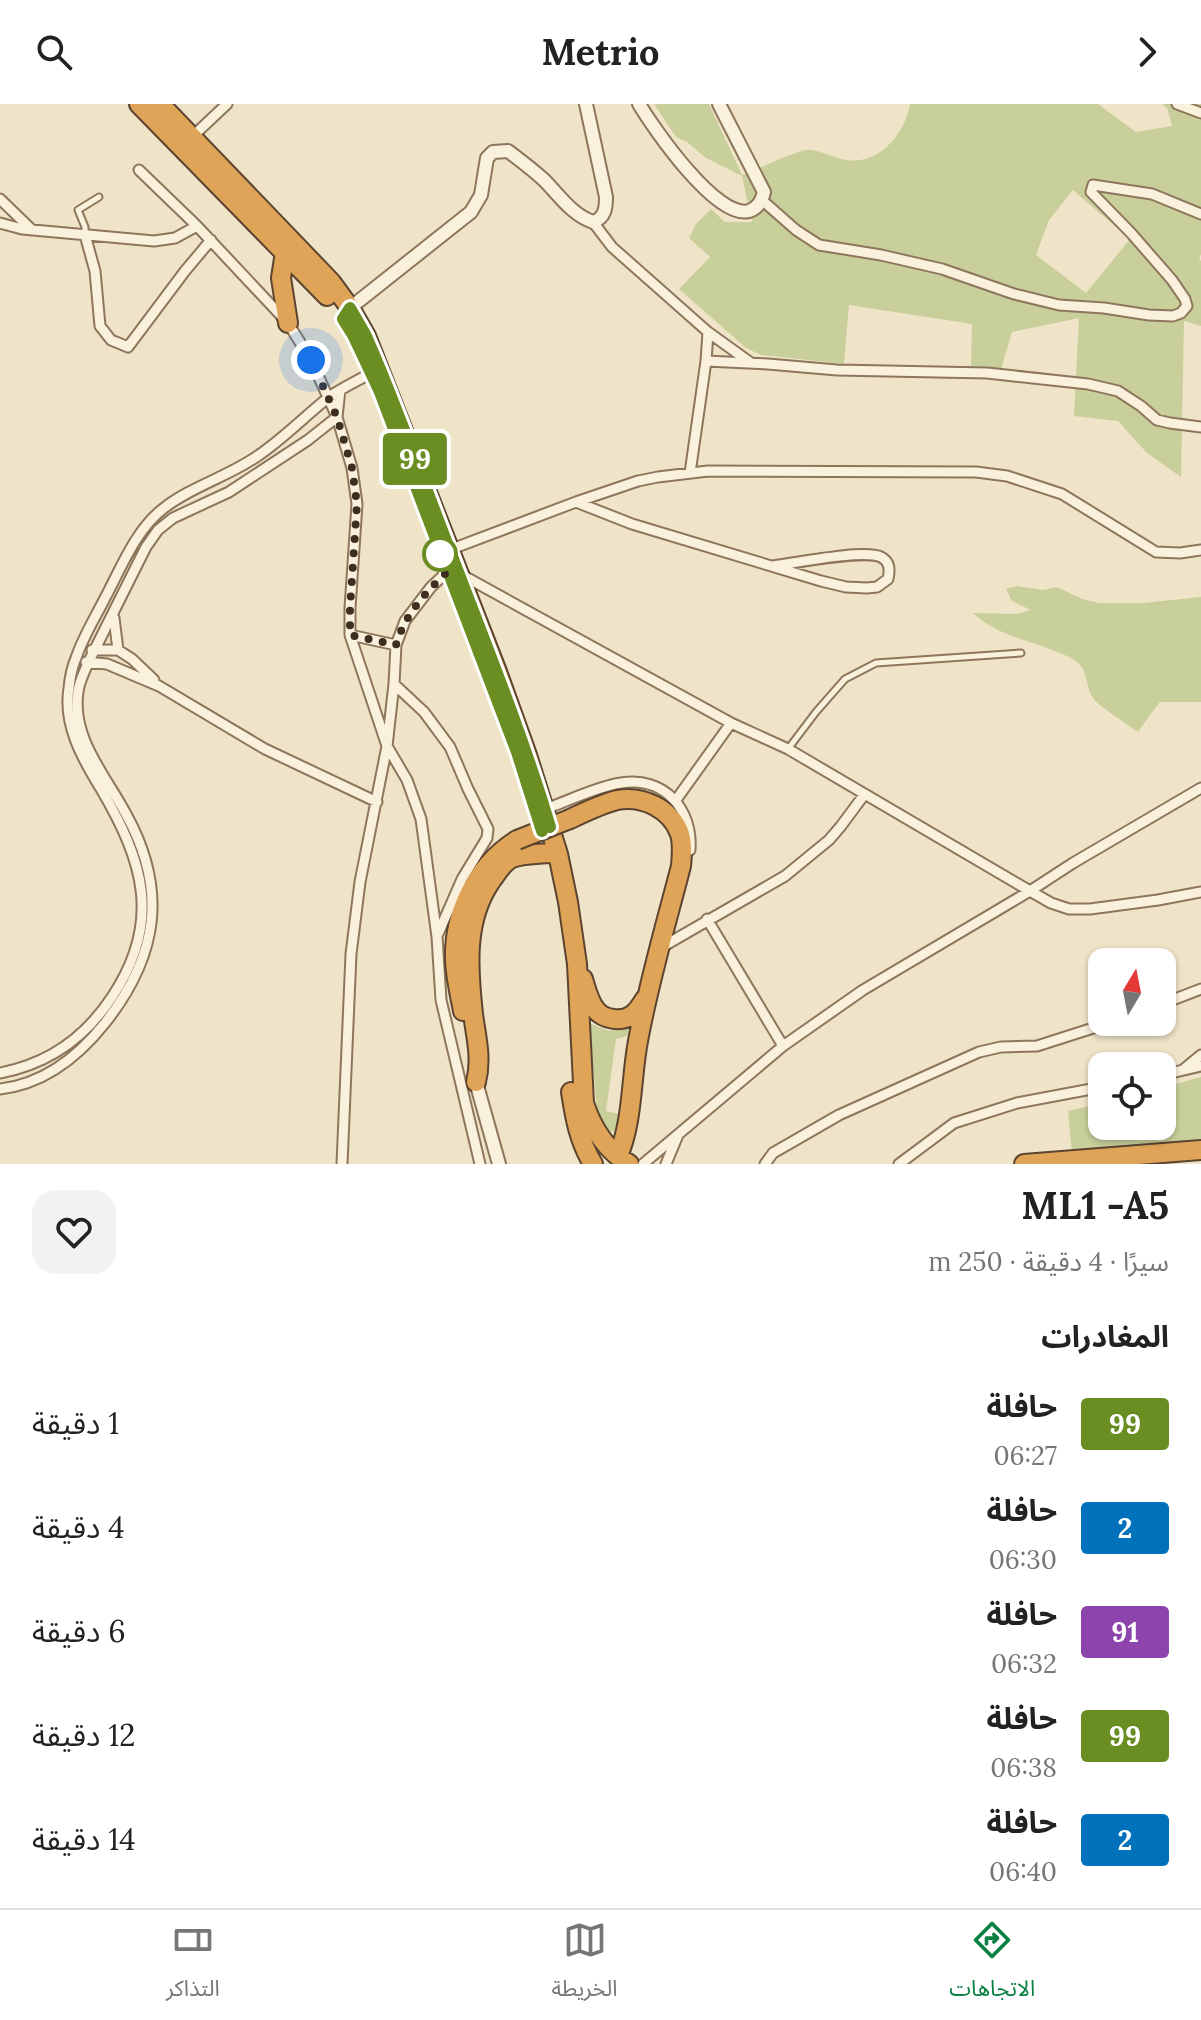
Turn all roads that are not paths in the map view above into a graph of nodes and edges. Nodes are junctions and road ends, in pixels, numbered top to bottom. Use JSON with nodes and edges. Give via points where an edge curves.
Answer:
{"nodes":[{"id":1,"x":139,"y":104,"type":"edge"},
{"id":2,"x":227,"y":104,"type":"edge"},
{"id":3,"x":586,"y":104,"type":"edge"},
{"id":4,"x":639,"y":104,"type":"edge"},
{"id":5,"x":719,"y":104,"type":"edge"},
{"id":6,"x":1177,"y":104,"type":"edge"},
{"id":7,"x":162,"y":113,"type":"edge"},
{"id":8,"x":1201,"y":113,"type":"edge"},
{"id":9,"x":192,"y":137,"type":"junction"},
{"id":10,"x":139,"y":170,"type":"dead end"},
{"id":11,"x":99,"y":197,"type":"dead end"},
{"id":12,"x":0,"y":199,"type":"edge"},
{"id":13,"x":762,"y":200,"type":"junction"},
{"id":14,"x":1201,"y":214,"type":"edge"},
{"id":15,"x":593,"y":222,"type":"junction"},
{"id":16,"x":0,"y":223,"type":"edge"},
{"id":17,"x":197,"y":226,"type":"junction"},
{"id":18,"x":32,"y":230,"type":"junction"},
{"id":19,"x":85,"y":235,"type":"junction"},
{"id":20,"x":211,"y":240,"type":"junction"},
{"id":21,"x":285,"y":252,"type":"junction"},
{"id":22,"x":346,"y":313,"type":"junction"},
{"id":23,"x":288,"y":323,"type":"junction"},
{"id":24,"x":708,"y":332,"type":"junction"},
{"id":25,"x":706,"y":361,"type":"junction"},
{"id":26,"x":751,"y":363,"type":"junction"},
{"id":27,"x":371,"y":373,"type":"junction"},
{"id":28,"x":340,"y":390,"type":"junction"},
{"id":29,"x":328,"y":398,"type":"junction"},
{"id":30,"x":337,"y":417,"type":"junction"},
{"id":31,"x":1201,"y":427,"type":"edge"},
{"id":32,"x":690,"y":473,"type":"junction"},
{"id":33,"x":576,"y":502,"type":"junction"},
{"id":34,"x":449,"y":550,"type":"junction"},
{"id":35,"x":1201,"y":550,"type":"edge"},
{"id":36,"x":773,"y":566,"type":"junction"},
{"id":37,"x":453,"y":573,"type":"junction"},
{"id":38,"x":113,"y":614,"type":"junction"},
{"id":39,"x":350,"y":635,"type":"junction"},
{"id":40,"x":81,"y":645,"type":"junction"},
{"id":41,"x":396,"y":645,"type":"junction"},
{"id":42,"x":118,"y":650,"type":"junction"},
{"id":43,"x":94,"y":651,"type":"junction"},
{"id":44,"x":1021,"y":653,"type":"dead end"},
{"id":45,"x":76,"y":658,"type":"junction"},
{"id":46,"x":88,"y":663,"type":"junction"},
{"id":47,"x":394,"y":684,"type":"junction"},
{"id":48,"x":159,"y":686,"type":"junction"},
{"id":49,"x":731,"y":723,"type":"junction"},
{"id":50,"x":387,"y":746,"type":"junction"},
{"id":51,"x":788,"y":749,"type":"junction"},
{"id":52,"x":1201,"y":788,"type":"edge"},
{"id":53,"x":864,"y":795,"type":"junction"},
{"id":54,"x":676,"y":800,"type":"junction"},
{"id":55,"x":377,"y":802,"type":"junction"},
{"id":56,"x":545,"y":809,"type":"junction"},
{"id":57,"x":690,"y":850,"type":"dead end"},
{"id":58,"x":550,"y":853,"type":"junction"},
{"id":59,"x":1030,"y":891,"type":"junction"},
{"id":60,"x":1201,"y":892,"type":"edge"},
{"id":61,"x":707,"y":919,"type":"junction"},
{"id":62,"x":437,"y":937,"type":"junction"},
{"id":63,"x":659,"y":949,"type":"junction"},
{"id":64,"x":577,"y":964,"type":"junction"},
{"id":65,"x":649,"y":989,"type":"junction"},
{"id":66,"x":1201,"y":989,"type":"edge"},
{"id":67,"x":1176,"y":999,"type":"edge"},
{"id":68,"x":1088,"y":1030,"type":"edge"},
{"id":69,"x":783,"y":1046,"type":"junction"},
{"id":70,"x":1201,"y":1055,"type":"edge"},
{"id":71,"x":1201,"y":1066,"type":"edge"},
{"id":72,"x":1182,"y":1072,"type":"junction"},
{"id":73,"x":0,"y":1073,"type":"edge"},
{"id":74,"x":1176,"y":1073,"type":"edge"},
{"id":75,"x":474,"y":1074,"type":"junction"},
{"id":76,"x":0,"y":1089,"type":"edge"},
{"id":77,"x":1088,"y":1090,"type":"edge"},
{"id":78,"x":679,"y":1132,"type":"junction"},
{"id":79,"x":1201,"y":1150,"type":"edge"},
{"id":80,"x":623,"y":1160,"type":"edge"},
{"id":81,"x":342,"y":1164,"type":"edge"},
{"id":82,"x":480,"y":1164,"type":"edge"},
{"id":83,"x":499,"y":1164,"type":"edge"},
{"id":84,"x":593,"y":1164,"type":"edge"},
{"id":85,"x":643,"y":1164,"type":"edge"},
{"id":86,"x":666,"y":1164,"type":"edge"},
{"id":87,"x":765,"y":1164,"type":"edge"},
{"id":88,"x":899,"y":1164,"type":"edge"},
{"id":89,"x":1024,"y":1164,"type":"edge"}],
"edges":[{"from":1,"to":7,"type":"highway"},
{"from":2,"to":9,"type":"street"},
{"from":3,"to":15,"type":"street","via":[[606,202],[602,216]]},
{"from":4,"to":13,"type":"street","via":[[718,201],[744,212]]},
{"from":5,"to":13,"type":"street","via":[[763,188]]},
{"from":6,"to":8,"type":"street"},
{"from":7,"to":9,"type":"highway"},
{"from":7,"to":21,"type":"highway"},
{"from":9,"to":22,"type":"highway","via":[[312,260],[331,282]]},
{"from":10,"to":17,"type":"street"},
{"from":11,"to":19,"type":"lane","via":[[78,210]]},
{"from":12,"to":18,"type":"street"},
{"from":13,"to":14,"type":"street","via":[[819,245],[942,269],[1059,305],[1159,316],[1181,313],[1185,299],[1091,192],[1093,185],[1152,194]]},
{"from":15,"to":22,"type":"street","via":[[513,155],[493,152],[471,212]]},
{"from":15,"to":24,"type":"street","via":[[612,247]]},
{"from":16,"to":18,"type":"street"},
{"from":17,"to":19,"type":"street","via":[[175,238],[154,241]]},
{"from":17,"to":20,"type":"street"},
{"from":18,"to":19,"type":"street"},
{"from":19,"to":20,"type":"street","via":[[95,271],[100,326],[111,340],[128,347]]},
{"from":20,"to":23,"type":"street"},
{"from":21,"to":22,"type":"highway"},
{"from":21,"to":23,"type":"highway","via":[[281,278]]},
{"from":22,"to":27,"type":"highway"},
{"from":22,"to":34,"type":"highway","via":[[366,336]]},
{"from":23,"to":29,"type":"street"},
{"from":24,"to":25,"type":"street"},
{"from":24,"to":26,"type":"street"},
{"from":25,"to":26,"type":"street"},
{"from":25,"to":32,"type":"street"},
{"from":26,"to":31,"type":"street","via":[[987,373],[1088,384],[1118,391],[1157,420]]},
{"from":27,"to":28,"type":"street"},
{"from":27,"to":37,"type":"highway"},
{"from":28,"to":29,"type":"street"},
{"from":28,"to":30,"type":"street"},
{"from":29,"to":30,"type":"street"},
{"from":29,"to":40,"type":"street","via":[[259,456],[155,516],[132,548]]},
{"from":30,"to":38,"type":"street","via":[[229,492],[164,524],[146,547]]},
{"from":30,"to":39,"type":"street","via":[[357,504]]},
{"from":32,"to":33,"type":"street","via":[[638,481]]},
{"from":32,"to":35,"type":"street","via":[[1007,476],[1062,494],[1156,552]]},
{"from":33,"to":34,"type":"street"},
{"from":33,"to":36,"type":"street"},
{"from":34,"to":37,"type":"highway"},
{"from":36,"to":36,"type":"street","via":[[867,588],[883,583],[890,570],[885,560],[873,555]]},
{"from":37,"to":41,"type":"street","via":[[431,587],[405,621]]},
{"from":37,"to":49,"type":"street"},
{"from":37,"to":56,"type":"highway","via":[[496,669]]},
{"from":37,"to":58,"type":"highway"},
{"from":38,"to":42,"type":"street"},
{"from":38,"to":43,"type":"street"},
{"from":39,"to":41,"type":"street"},
{"from":39,"to":50,"type":"street"},
{"from":40,"to":43,"type":"street"},
{"from":40,"to":45,"type":"street"},
{"from":41,"to":47,"type":"street"},
{"from":42,"to":43,"type":"street"},
{"from":42,"to":48,"type":"street"},
{"from":43,"to":46,"type":"street"},
{"from":44,"to":51,"type":"lane","via":[[876,663],[845,679]]},
{"from":45,"to":46,"type":"street"},
{"from":45,"to":73,"type":"street","via":[[68,696],[71,731],[132,852],[141,882],[141,930],[123,980],[96,1019],[52,1055]]},
{"from":46,"to":48,"type":"street","via":[[107,664]]},
{"from":46,"to":76,"type":"street","via":[[77,696],[81,729],[141,848],[150,881],[150,932],[132,984],[81,1050],[35,1081]]},
{"from":47,"to":50,"type":"street"},
{"from":47,"to":62,"type":"street","via":[[450,747],[488,829]]},
{"from":48,"to":55,"type":"street","via":[[265,749]]},
{"from":49,"to":51,"type":"street"},
{"from":49,"to":54,"type":"street"},
{"from":50,"to":55,"type":"street"},
{"from":50,"to":62,"type":"street","via":[[421,819]]},
{"from":51,"to":53,"type":"street"},
{"from":52,"to":59,"type":"street"},
{"from":53,"to":59,"type":"street"},
{"from":53,"to":61,"type":"street","via":[[802,863]]},
{"from":54,"to":56,"type":"street","via":[[657,788],[631,782]]},
{"from":54,"to":57,"type":"street","via":[[687,820]]},
{"from":55,"to":81,"type":"street","via":[[351,954]]},
{"from":56,"to":64,"type":"highway","via":[[564,880]]},
{"from":58,"to":75,"type":"highway","via":[[513,858],[503,866],[485,890],[472,926],[469,949],[479,1056]]},
{"from":58,"to":84,"type":"highway","via":[[566,956],[570,1088],[575,1124]]},
{"from":59,"to":60,"type":"street","via":[[1069,909]]},
{"from":59,"to":69,"type":"street","via":[[863,990]]},
{"from":61,"to":63,"type":"street"},
{"from":61,"to":69,"type":"street"},
{"from":62,"to":82,"type":"street","via":[[441,1000]]},
{"from":63,"to":65,"type":"highway"},
{"from":63,"to":75,"type":"highway","bridge":true,"via":[[682,850],[679,830],[663,810],[637,799],[617,800],[517,840],[487,866],[473,887],[456,945]]},
{"from":64,"to":65,"type":"highway","via":[[591,1002],[603,1016],[629,1017]]},
{"from":64,"to":80,"type":"highway","via":[[584,1103],[602,1140]]},
{"from":65,"to":80,"type":"highway"},
{"from":66,"to":67,"type":"street"},
{"from":68,"to":87,"type":"street","via":[[1037,1046],[979,1052],[839,1115],[773,1153]]},
{"from":69,"to":78,"type":"street"},
{"from":70,"to":72,"type":"street"},
{"from":71,"to":72,"type":"street"},
{"from":72,"to":74,"type":"street"},
{"from":75,"to":83,"type":"street"},
{"from":77,"to":88,"type":"street","via":[[1017,1103],[954,1123]]},
{"from":78,"to":85,"type":"street"},
{"from":78,"to":86,"type":"street"},
{"from":79,"to":89,"type":"highway"}]}
